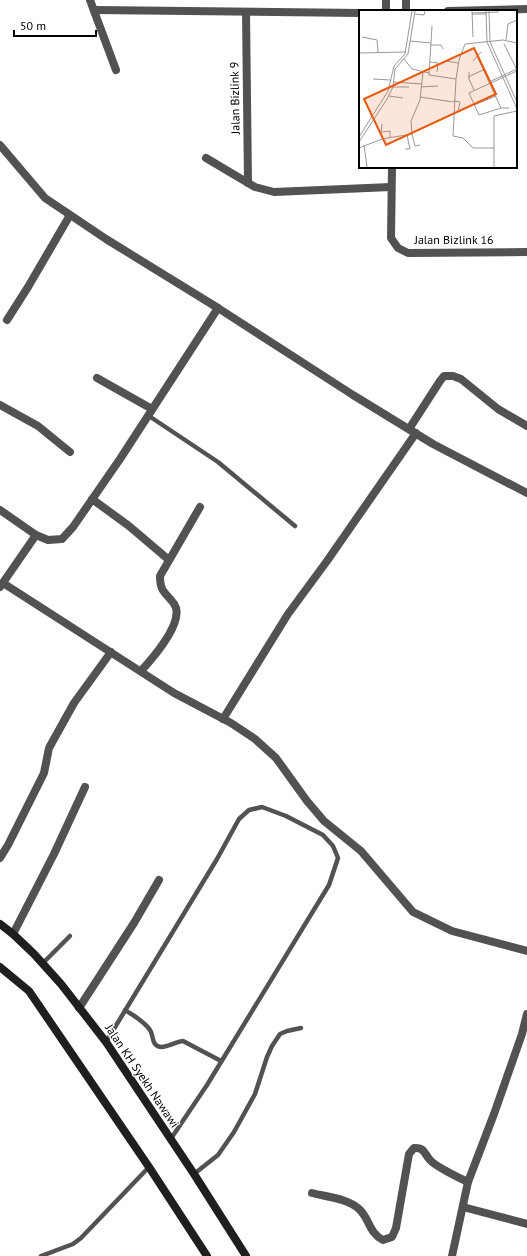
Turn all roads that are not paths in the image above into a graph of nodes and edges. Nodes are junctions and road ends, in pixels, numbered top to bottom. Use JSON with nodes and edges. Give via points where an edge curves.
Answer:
{"nodes":[{"id":1,"x":90,"y":0,"type":"edge"},
{"id":2,"x":527,"y":9,"type":"edge"},
{"id":3,"x":94,"y":10,"type":"junction"},
{"id":4,"x":488,"y":10,"type":"edge"},
{"id":5,"x":246,"y":12,"type":"junction"},
{"id":6,"x":359,"y":12,"type":"edge"},
{"id":7,"x":116,"y":70,"type":"dead end"},
{"id":8,"x":0,"y":145,"type":"edge"},
{"id":9,"x":206,"y":158,"type":"dead end"},
{"id":10,"x":392,"y":168,"type":"edge"},
{"id":11,"x":248,"y":183,"type":"junction"},
{"id":12,"x":391,"y":187,"type":"junction"},
{"id":13,"x":70,"y":215,"type":"junction"},
{"id":14,"x":527,"y":252,"type":"edge"},
{"id":15,"x":218,"y":308,"type":"junction"},
{"id":16,"x":7,"y":320,"type":"dead end"},
{"id":17,"x":97,"y":378,"type":"dead end"},
{"id":18,"x":0,"y":405,"type":"edge"},
{"id":19,"x":150,"y":412,"type":"junction"},
{"id":20,"x":527,"y":426,"type":"edge"},
{"id":21,"x":412,"y":431,"type":"junction"},
{"id":22,"x":70,"y":452,"type":"dead end"},
{"id":23,"x":527,"y":493,"type":"edge"},
{"id":24,"x":92,"y":500,"type":"junction"},
{"id":25,"x":200,"y":506,"type":"dead end"},
{"id":26,"x":0,"y":510,"type":"edge"},
{"id":27,"x":295,"y":526,"type":"dead end"},
{"id":28,"x":36,"y":535,"type":"junction"},
{"id":29,"x":169,"y":560,"type":"junction"},
{"id":30,"x":1,"y":585,"type":"edge"},
{"id":31,"x":111,"y":652,"type":"junction"},
{"id":32,"x":141,"y":671,"type":"junction"},
{"id":33,"x":223,"y":719,"type":"junction"},
{"id":34,"x":85,"y":787,"type":"dead end"},
{"id":35,"x":0,"y":858,"type":"edge"},
{"id":36,"x":159,"y":880,"type":"dead end"},
{"id":37,"x":0,"y":924,"type":"edge"},
{"id":38,"x":14,"y":934,"type":"junction"},
{"id":39,"x":70,"y":936,"type":"dead end"},
{"id":40,"x":527,"y":951,"type":"edge"},
{"id":41,"x":42,"y":963,"type":"junction"},
{"id":42,"x":0,"y":967,"type":"edge"},
{"id":43,"x":79,"y":1008,"type":"junction"},
{"id":44,"x":125,"y":1010,"type":"junction"},
{"id":45,"x":527,"y":1014,"type":"edge"},
{"id":46,"x":301,"y":1028,"type":"dead end"},
{"id":47,"x":106,"y":1042,"type":"junction"},
{"id":48,"x":221,"y":1061,"type":"junction"},
{"id":49,"x":170,"y":1140,"type":"junction"},
{"id":50,"x":149,"y":1167,"type":"junction"},
{"id":51,"x":194,"y":1174,"type":"junction"},
{"id":52,"x":468,"y":1182,"type":"junction"},
{"id":53,"x":312,"y":1193,"type":"dead end"},
{"id":54,"x":463,"y":1207,"type":"junction"},
{"id":55,"x":527,"y":1224,"type":"edge"},
{"id":56,"x":41,"y":1256,"type":"edge"},
{"id":57,"x":207,"y":1256,"type":"edge"},
{"id":58,"x":246,"y":1256,"type":"edge"},
{"id":59,"x":452,"y":1256,"type":"edge"}],
"edges":[{"from":1,"to":3,"type":"street"},
{"from":2,"to":4,"type":"street"},
{"from":3,"to":5,"type":"street"},
{"from":3,"to":7,"type":"street"},
{"from":5,"to":6,"type":"street"},
{"from":5,"to":11,"type":"street","name":"Jalan Bizlink 9"},
{"from":8,"to":13,"type":"street","via":[[45,198]]},
{"from":9,"to":11,"type":"street"},
{"from":10,"to":12,"type":"street","name":"Jalan Bizlink 16"},
{"from":11,"to":12,"type":"street","via":[[274,192]]},
{"from":12,"to":14,"type":"street","name":"Jalan Bizlink 16","via":[[391,238],[398,248],[408,253]]},
{"from":13,"to":15,"type":"street"},
{"from":13,"to":16,"type":"street"},
{"from":15,"to":19,"type":"street"},
{"from":15,"to":21,"type":"street"},
{"from":17,"to":19,"type":"street"},
{"from":18,"to":22,"type":"street","via":[[38,426]]},
{"from":19,"to":24,"type":"street"},
{"from":19,"to":27,"type":"lane","via":[[218,462]]},
{"from":20,"to":21,"type":"street","via":[[498,409],[461,379],[444,376]]},
{"from":21,"to":23,"type":"street"},
{"from":21,"to":33,"type":"street","via":[[327,561],[288,614]]},
{"from":24,"to":28,"type":"street","via":[[62,540],[48,540]]},
{"from":24,"to":29,"type":"street","via":[[129,526]]},
{"from":25,"to":29,"type":"street"},
{"from":26,"to":28,"type":"street"},
{"from":28,"to":30,"type":"street"},
{"from":29,"to":32,"type":"street","via":[[160,576],[160,587],[176,607],[176,616],[172,629]]},
{"from":30,"to":31,"type":"street"},
{"from":31,"to":32,"type":"street"},
{"from":31,"to":35,"type":"street","via":[[74,703],[49,748],[44,773]]},
{"from":32,"to":33,"type":"street","via":[[174,693]]},
{"from":33,"to":40,"type":"street","via":[[256,739],[276,758],[324,821],[361,851],[413,912],[452,931]]},
{"from":34,"to":38,"type":"street"},
{"from":36,"to":43,"type":"street"},
{"from":37,"to":38,"type":"main road","name":"Jalan KH Syekh Nawawi"},
{"from":38,"to":41,"type":"main road","name":"Jalan KH Syekh Nawawi"},
{"from":39,"to":41,"type":"lane"},
{"from":41,"to":43,"type":"main road","name":"Jalan KH Syekh Nawawi"},
{"from":42,"to":50,"type":"main road","via":[[29,991]]},
{"from":43,"to":47,"type":"main road","name":"Jalan KH Syekh Nawawi"},
{"from":44,"to":47,"type":"lane"},
{"from":44,"to":48,"type":"lane","via":[[143,1022],[152,1033],[153,1043],[158,1046],[168,1046],[182,1041]]},
{"from":44,"to":48,"type":"lane","via":[[239,819],[249,810],[262,807],[304,825],[322,835],[333,846],[338,858],[329,885]]},
{"from":45,"to":52,"type":"street"},
{"from":46,"to":51,"type":"lane","via":[[280,1034],[267,1057],[255,1094],[234,1132],[218,1155]]},
{"from":47,"to":49,"type":"main road","name":"Jalan KH Syekh Nawawi"},
{"from":48,"to":49,"type":"lane"},
{"from":49,"to":51,"type":"main road","name":"Jalan KH Syekh Nawawi"},
{"from":50,"to":56,"type":"lane","via":[[81,1238],[73,1244]]},
{"from":50,"to":57,"type":"main road"},
{"from":51,"to":58,"type":"main road","name":"Jalan KH Syekh Nawawi"},
{"from":52,"to":53,"type":"street","via":[[431,1161],[419,1148],[414,1148],[409,1154],[396,1228],[392,1237],[383,1240],[376,1236],[359,1209],[348,1202]]},
{"from":52,"to":54,"type":"street"},
{"from":54,"to":55,"type":"street"},
{"from":54,"to":59,"type":"street"}]}
